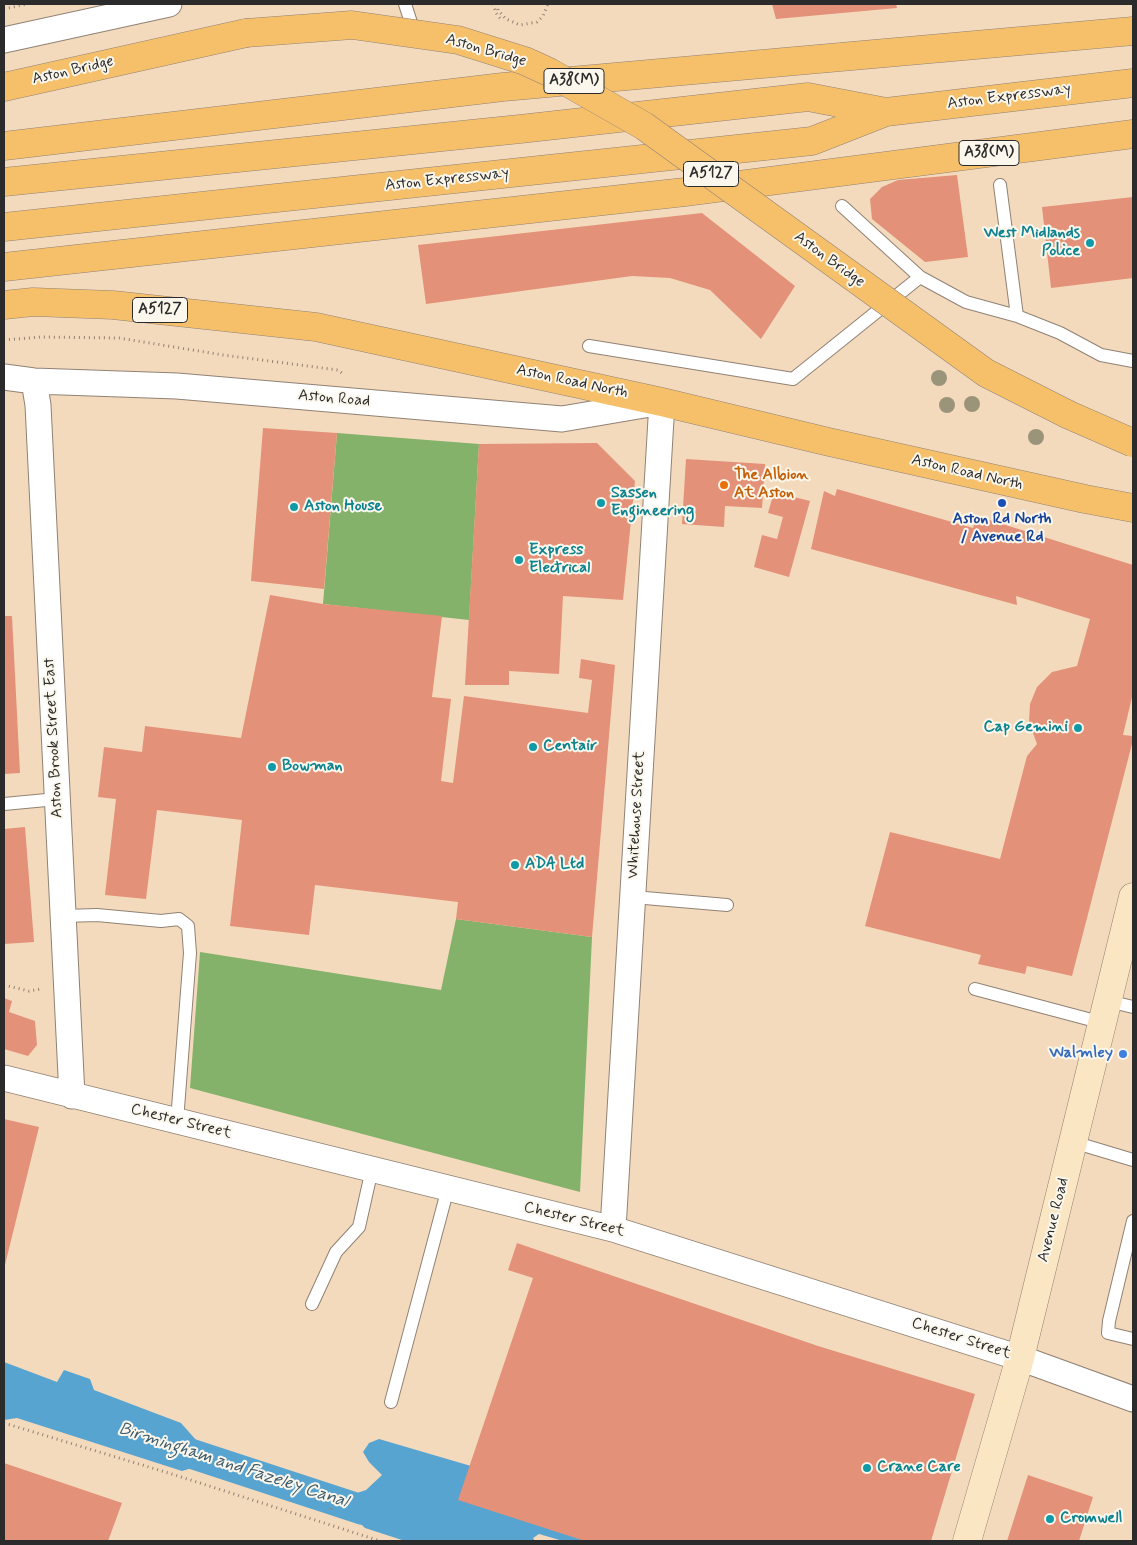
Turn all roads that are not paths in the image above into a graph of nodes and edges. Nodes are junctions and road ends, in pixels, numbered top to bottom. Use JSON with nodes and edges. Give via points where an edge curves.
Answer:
{"nodes":[{"id":1,"x":169,"y":4,"type":"edge"},
{"id":2,"x":405,"y":4,"type":"edge"},
{"id":3,"x":1133,"y":31,"type":"edge"},
{"id":4,"x":4,"y":40,"type":"edge"},
{"id":5,"x":420,"y":48,"type":"dead end"},
{"id":6,"x":1133,"y":83,"type":"edge"},
{"id":7,"x":4,"y":87,"type":"edge"},
{"id":8,"x":886,"y":112,"type":"junction"},
{"id":9,"x":1133,"y":134,"type":"edge"},
{"id":10,"x":4,"y":146,"type":"edge"},
{"id":11,"x":4,"y":182,"type":"edge"},
{"id":12,"x":1000,"y":185,"type":"dead end"},
{"id":13,"x":842,"y":206,"type":"dead end"},
{"id":14,"x":4,"y":227,"type":"edge"},
{"id":15,"x":4,"y":267,"type":"edge"},
{"id":16,"x":920,"y":277,"type":"junction"},
{"id":17,"x":4,"y":305,"type":"edge"},
{"id":18,"x":1018,"y":316,"type":"junction"},
{"id":19,"x":588,"y":346,"type":"dead end"},
{"id":20,"x":1133,"y":360,"type":"edge"},
{"id":21,"x":4,"y":377,"type":"edge"},
{"id":22,"x":34,"y":381,"type":"junction"},
{"id":23,"x":662,"y":402,"type":"junction"},
{"id":24,"x":1133,"y":443,"type":"edge"},
{"id":25,"x":1133,"y":508,"type":"edge"},
{"id":26,"x":56,"y":799,"type":"junction"},
{"id":27,"x":4,"y":804,"type":"edge"},
{"id":28,"x":633,"y":896,"type":"junction"},
{"id":29,"x":1133,"y":897,"type":"edge"},
{"id":30,"x":727,"y":905,"type":"dead end"},
{"id":31,"x":63,"y":916,"type":"junction"},
{"id":32,"x":975,"y":989,"type":"dead end"},
{"id":33,"x":1114,"y":1010,"type":"edge"},
{"id":34,"x":4,"y":1078,"type":"edge"},
{"id":35,"x":72,"y":1096,"type":"junction"},
{"id":36,"x":177,"y":1121,"type":"junction"},
{"id":37,"x":1073,"y":1142,"type":"junction"},
{"id":38,"x":1133,"y":1160,"type":"edge"},
{"id":39,"x":372,"y":1169,"type":"junction"},
{"id":40,"x":448,"y":1188,"type":"junction"},
{"id":41,"x":1133,"y":1221,"type":"edge"},
{"id":42,"x":613,"y":1229,"type":"junction"},
{"id":43,"x":312,"y":1304,"type":"dead end"},
{"id":44,"x":1133,"y":1339,"type":"edge"},
{"id":45,"x":1020,"y":1358,"type":"junction"},
{"id":46,"x":1133,"y":1399,"type":"edge"},
{"id":47,"x":391,"y":1402,"type":"dead end"},
{"id":48,"x":967,"y":1541,"type":"edge"}],
"edges":[{"from":1,"to":4,"type":"street"},
{"from":2,"to":5,"type":"lane"},
{"from":3,"to":10,"type":"main road","number":"A38(M)","via":[[503,87]]},
{"from":6,"to":8,"type":"main road","name":"Aston Expressway"},
{"from":7,"to":24,"type":"main road","name":"Aston Bridge","number":"A5127","bridge":true,"via":[[246,33],[352,25],[458,40],[533,65],[644,126],[986,373]]},
{"from":8,"to":11,"type":"main road","name":"Aston Expressway","via":[[808,97]]},
{"from":8,"to":14,"type":"main road","name":"Aston Expressway","via":[[812,141]]},
{"from":9,"to":15,"type":"main road","number":"A38(M)","via":[[685,192]]},
{"from":12,"to":18,"type":"lane"},
{"from":13,"to":16,"type":"lane"},
{"from":16,"to":18,"type":"lane","via":[[966,302]]},
{"from":16,"to":19,"type":"lane","via":[[792,379]]},
{"from":17,"to":23,"type":"main road","name":"Aston Road North","number":"A5127","via":[[33,302],[113,305],[316,326]]},
{"from":18,"to":20,"type":"lane","via":[[1101,355]]},
{"from":21,"to":22,"type":"street","name":"Aston Road"},
{"from":22,"to":23,"type":"street","name":"Aston Road","via":[[177,386],[562,419]]},
{"from":22,"to":26,"type":"street","name":"Aston Brook Street East","via":[[38,405]]},
{"from":23,"to":25,"type":"main road","name":"Aston Road North","number":"A5127"},
{"from":23,"to":28,"type":"street","name":"Whitehouse Street"},
{"from":26,"to":27,"type":"lane"},
{"from":26,"to":31,"type":"street","name":"Aston Brook Street East"},
{"from":28,"to":30,"type":"lane"},
{"from":28,"to":42,"type":"street","name":"Whitehouse Street"},
{"from":29,"to":33,"type":"street","name":"Avenue Road"},
{"from":31,"to":35,"type":"street","name":"Aston Brook Street East"},
{"from":31,"to":36,"type":"lane","via":[[179,920],[188,926],[190,953]]},
{"from":32,"to":33,"type":"lane"},
{"from":33,"to":37,"type":"street","name":"Avenue Road"},
{"from":34,"to":35,"type":"street","name":"Chester Street"},
{"from":35,"to":36,"type":"street","name":"Chester Street"},
{"from":36,"to":39,"type":"street","name":"Chester Street"},
{"from":37,"to":38,"type":"lane"},
{"from":37,"to":45,"type":"street","name":"Avenue Road"},
{"from":39,"to":40,"type":"street","name":"Chester Street"},
{"from":39,"to":43,"type":"lane","via":[[359,1227],[336,1252]]},
{"from":40,"to":42,"type":"street","name":"Chester Street"},
{"from":40,"to":47,"type":"lane"},
{"from":41,"to":44,"type":"lane","via":[[1108,1333]]},
{"from":42,"to":45,"type":"street","name":"Chester Street"},
{"from":45,"to":46,"type":"street","name":"Chester Street"},
{"from":45,"to":48,"type":"street","name":"Avenue Road"}]}
